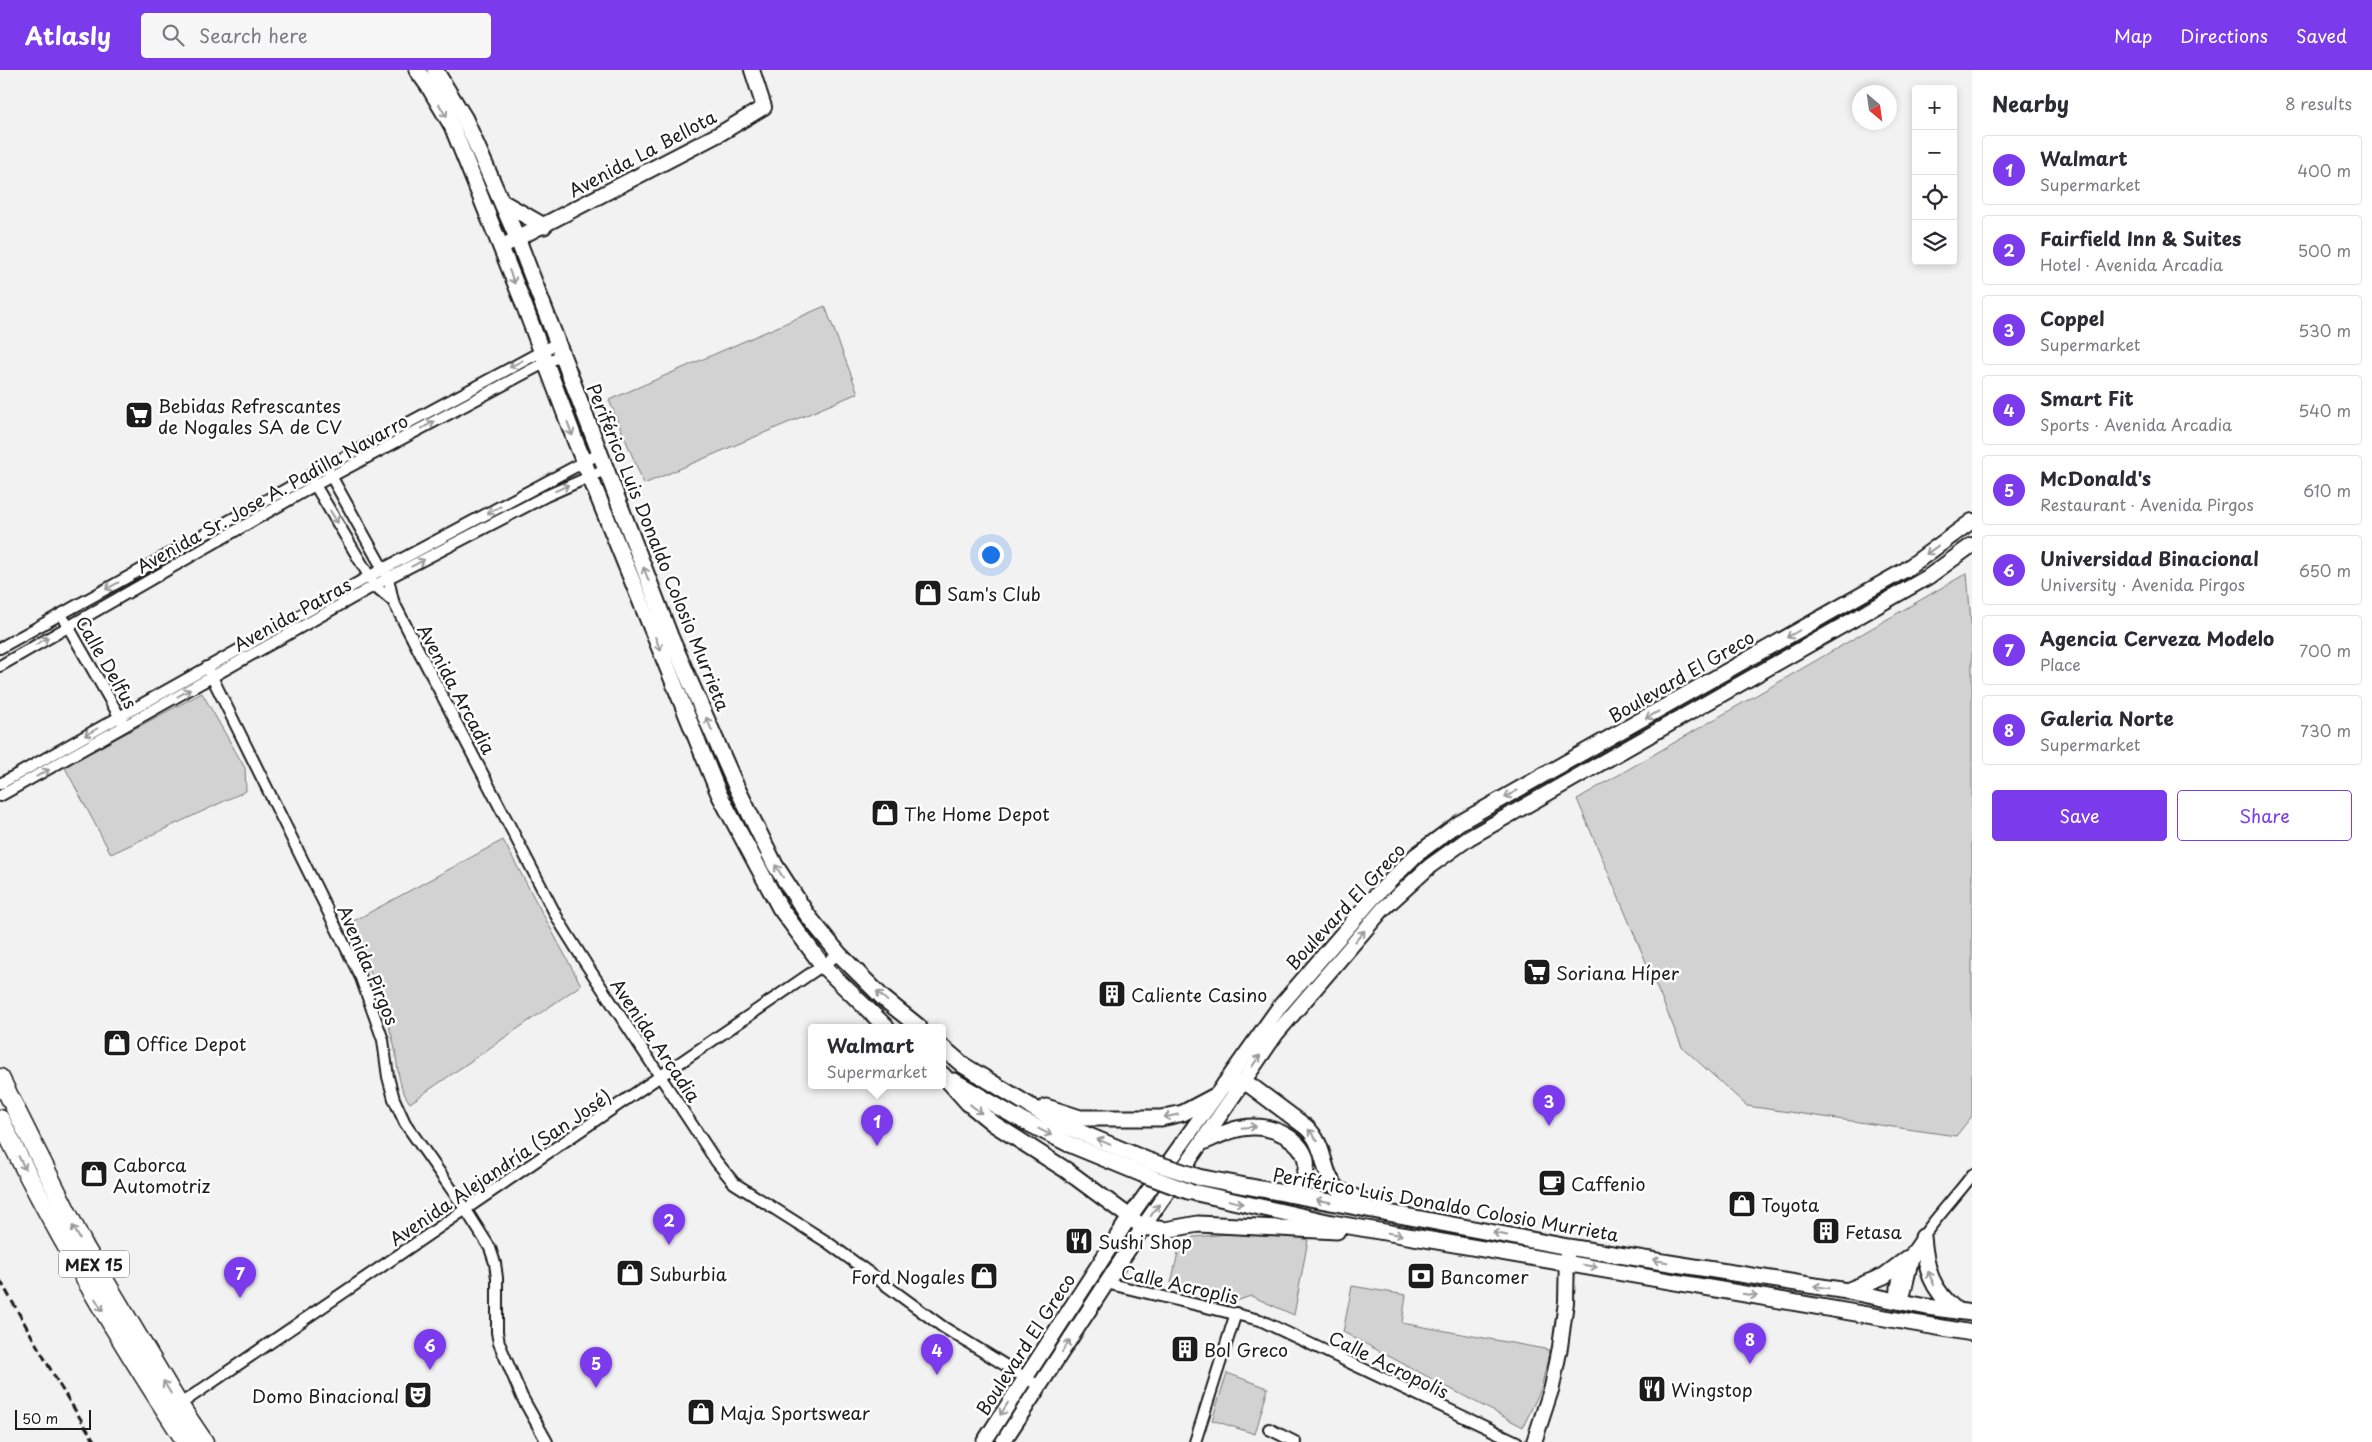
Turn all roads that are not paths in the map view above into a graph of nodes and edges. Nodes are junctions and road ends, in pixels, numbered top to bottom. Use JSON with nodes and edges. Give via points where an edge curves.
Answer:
{"nodes":[{"id":1,"x":417,"y":70,"type":"edge"},
{"id":2,"x":435,"y":70,"type":"edge"},
{"id":3,"x":752,"y":70,"type":"edge"},
{"id":4,"x":501,"y":202,"type":"junction"},
{"id":5,"x":544,"y":226,"type":"junction"},
{"id":6,"x":518,"y":240,"type":"junction"},
{"id":7,"x":501,"y":248,"type":"junction"},
{"id":8,"x":562,"y":349,"type":"junction"},
{"id":9,"x":543,"y":357,"type":"junction"},
{"id":10,"x":469,"y":390,"type":"junction"},
{"id":11,"x":474,"y":400,"type":"junction"},
{"id":12,"x":599,"y":454,"type":"junction"},
{"id":13,"x":326,"y":466,"type":"junction"},
{"id":14,"x":586,"y":468,"type":"junction"},
{"id":15,"x":605,"y":470,"type":"junction"},
{"id":16,"x":309,"y":476,"type":"junction"},
{"id":17,"x":331,"y":476,"type":"junction"},
{"id":18,"x":315,"y":485,"type":"junction"},
{"id":19,"x":1972,"y":521,"type":"edge"},
{"id":20,"x":1972,"y":545,"type":"edge"},
{"id":21,"x":385,"y":574,"type":"junction"},
{"id":22,"x":370,"y":576,"type":"junction"},
{"id":23,"x":375,"y":586,"type":"junction"},
{"id":24,"x":393,"y":601,"type":"junction"},
{"id":25,"x":61,"y":614,"type":"junction"},
{"id":26,"x":68,"y":626,"type":"junction"},
{"id":27,"x":0,"y":648,"type":"edge"},
{"id":28,"x":0,"y":666,"type":"edge"},
{"id":29,"x":208,"y":667,"type":"junction"},
{"id":30,"x":212,"y":677,"type":"junction"},
{"id":31,"x":1670,"y":705,"type":"junction"},
{"id":32,"x":119,"y":716,"type":"junction"},
{"id":33,"x":1678,"y":719,"type":"junction"},
{"id":34,"x":125,"y":726,"type":"junction"},
{"id":35,"x":0,"y":784,"type":"edge"},
{"id":36,"x":0,"y":796,"type":"edge"},
{"id":37,"x":840,"y":954,"type":"junction"},
{"id":38,"x":823,"y":966,"type":"junction"},
{"id":39,"x":883,"y":1024,"type":"edge"},
{"id":40,"x":915,"y":1024,"type":"edge"},
{"id":41,"x":946,"y":1050,"type":"edge"},
{"id":42,"x":661,"y":1076,"type":"junction"},
{"id":43,"x":946,"y":1076,"type":"edge"},
{"id":44,"x":0,"y":1078,"type":"edge"},
{"id":45,"x":946,"y":1078,"type":"edge"},
{"id":46,"x":1242,"y":1082,"type":"junction"},
{"id":47,"x":1225,"y":1084,"type":"junction"},
{"id":48,"x":1000,"y":1088,"type":"junction"},
{"id":49,"x":1215,"y":1096,"type":"junction"},
{"id":50,"x":0,"y":1119,"type":"edge"},
{"id":51,"x":1203,"y":1142,"type":"junction"},
{"id":52,"x":1146,"y":1168,"type":"junction"},
{"id":53,"x":1972,"y":1175,"type":"edge"},
{"id":54,"x":1288,"y":1194,"type":"junction"},
{"id":55,"x":466,"y":1210,"type":"junction"},
{"id":56,"x":1391,"y":1213,"type":"junction"},
{"id":57,"x":1129,"y":1218,"type":"junction"},
{"id":58,"x":1143,"y":1227,"type":"junction"},
{"id":59,"x":1354,"y":1227,"type":"junction"},
{"id":60,"x":1568,"y":1247,"type":"junction"},
{"id":61,"x":1916,"y":1247,"type":"junction"},
{"id":62,"x":1567,"y":1262,"type":"junction"},
{"id":63,"x":1106,"y":1284,"type":"junction"},
{"id":64,"x":1847,"y":1291,"type":"junction"},
{"id":65,"x":1898,"y":1301,"type":"junction"},
{"id":66,"x":1835,"y":1308,"type":"junction"},
{"id":67,"x":1964,"y":1312,"type":"edge"},
{"id":68,"x":1236,"y":1313,"type":"junction"},
{"id":69,"x":1246,"y":1316,"type":"joint"},
{"id":70,"x":1949,"y":1330,"type":"junction"},
{"id":71,"x":1972,"y":1333,"type":"edge"},
{"id":72,"x":1025,"y":1377,"type":"junction"},
{"id":73,"x":1039,"y":1386,"type":"junction"},
{"id":74,"x":179,"y":1405,"type":"junction"},
{"id":75,"x":1269,"y":1429,"type":"dead end"},
{"id":76,"x":186,"y":1442,"type":"edge"},
{"id":77,"x":204,"y":1442,"type":"edge"},
{"id":78,"x":547,"y":1442,"type":"edge"},
{"id":79,"x":984,"y":1442,"type":"edge"},
{"id":80,"x":1003,"y":1442,"type":"edge"},
{"id":81,"x":1195,"y":1442,"type":"edge"},
{"id":82,"x":1295,"y":1442,"type":"edge"},
{"id":83,"x":1516,"y":1442,"type":"edge"},
{"id":84,"x":1534,"y":1442,"type":"edge"}],
"edges":[{"from":1,"to":7,"type":"main road","name":"Periférico Luis Donaldo Colosio Murrieta","one_way":true,"via":[[452,126]]},
{"from":2,"to":4,"type":"main road","name":"Periférico Luis Donaldo Colosio Murrieta","via":[[464,119]]},
{"from":3,"to":5,"type":"main road","name":"Avenida La Bellota","via":[[764,107]]},
{"from":4,"to":5,"type":"main road"},
{"from":4,"to":6,"type":"main road","name":"Periférico Luis Donaldo Colosio Murrieta"},
{"from":5,"to":6,"type":"main road","name":"Avenida La Bellota"},
{"from":6,"to":7,"type":"main road","name":"Avenida La Bellota"},
{"from":6,"to":8,"type":"main road","name":"Periférico Luis Donaldo Colosio Murrieta"},
{"from":7,"to":9,"type":"main road","name":"Periférico Luis Donaldo Colosio Murrieta","one_way":true},
{"from":8,"to":9,"type":"street","name":"Avenida Sr. Jose A. Padilla Navarro"},
{"from":8,"to":12,"type":"main road","name":"Periférico Luis Donaldo Colosio Murrieta"},
{"from":9,"to":10,"type":"street","name":"Avenida Sr. Jose A. Padilla Navarro","one_way":true},
{"from":9,"to":11,"type":"street","name":"Avenida Sr. Jose A. Padilla Navarro"},
{"from":9,"to":14,"type":"main road","name":"Periférico Luis Donaldo Colosio Murrieta","one_way":true},
{"from":10,"to":11,"type":"street"},
{"from":10,"to":13,"type":"street","name":"Avenida Sr. Jose A. Padilla Navarro"},
{"from":17,"to":11,"type":"street","name":"Avenida Sr. Jose A. Padilla Navarro","one_way":true},
{"from":12,"to":14,"type":"street","name":"Avenida Patras"},
{"from":12,"to":15,"type":"main road","name":"Periférico Luis Donaldo Colosio Murrieta"},
{"from":13,"to":16,"type":"street","name":"Avenida Sr. Jose A. Padilla Navarro"},
{"from":13,"to":17,"type":"street","name":"Avenida Arcadia"},
{"from":14,"to":15,"type":"street","name":"Avenida Patras"},
{"from":14,"to":21,"type":"street","name":"Avenida Patras"},
{"from":14,"to":38,"type":"main road","name":"Periférico Luis Donaldo Colosio Murrieta","one_way":true,"via":[[718,794],[780,908]]},
{"from":37,"to":15,"type":"main road","name":"Periférico Luis Donaldo Colosio Murrieta","one_way":true,"via":[[808,916],[775,865],[667,629]]},
{"from":16,"to":18,"type":"street","name":"Avenida Arcadia"},
{"from":16,"to":25,"type":"street","name":"Avenida Sr. Jose A. Padilla Navarro","one_way":true},
{"from":17,"to":18,"type":"street","name":"Avenida Sr. Jose A. Padilla Navarro"},
{"from":17,"to":21,"type":"street","name":"Avenida Arcadia"},
{"from":18,"to":22,"type":"street","name":"Avenida Arcadia","one_way":true},
{"from":18,"to":26,"type":"street","name":"Avenida Sr. Jose A. Padilla Navarro"},
{"from":19,"to":31,"type":"main road","name":"Boulevard El Greco","one_way":true,"via":[[1905,570]]},
{"from":20,"to":33,"type":"main road","name":"Boulevard El Greco","via":[[1928,577]]},
{"from":21,"to":22,"type":"street","name":"Avenida Patras"},
{"from":21,"to":23,"type":"street","name":"Avenida Patras"},
{"from":21,"to":24,"type":"street","name":"Avenida Arcadia"},
{"from":22,"to":23,"type":"street","name":"Avenida Arcadia"},
{"from":22,"to":29,"type":"street","name":"Avenida Patras"},
{"from":23,"to":24,"type":"street","name":"Avenida Arcadia"},
{"from":23,"to":30,"type":"street","name":"Avenida Patras"},
{"from":24,"to":42,"type":"street","name":"Avenida Arcadia","via":[[559,920]]},
{"from":25,"to":26,"type":"street","name":"Calle Delfus"},
{"from":25,"to":27,"type":"street","name":"Avenida Sr. Jose A. Padilla Navarro"},
{"from":28,"to":26,"type":"street","name":"Avenida Sr. Jose A. Padilla Navarro","one_way":true},
{"from":26,"to":32,"type":"street","name":"Calle Delfus"},
{"from":29,"to":30,"type":"street","name":"Avenida Pirgos"},
{"from":29,"to":32,"type":"street","name":"Avenida Patras"},
{"from":34,"to":30,"type":"street","name":"Avenida Patras","one_way":true},
{"from":30,"to":55,"type":"street","name":"Avenida Pirgos","via":[[361,978],[383,1040],[394,1099],[405,1123]]},
{"from":31,"to":33,"type":"main road"},
{"from":31,"to":47,"type":"main road","name":"Boulevard El Greco","one_way":true,"via":[[1459,823],[1416,855],[1304,976]]},
{"from":32,"to":34,"type":"street","name":"Calle Delfus"},
{"from":32,"to":35,"type":"street","name":"Avenida Patras","one_way":true},
{"from":46,"to":33,"type":"main road","name":"Boulevard El Greco","one_way":true,"via":[[1276,1034],[1383,910],[1430,866],[1469,838]]},
{"from":36,"to":34,"type":"street","name":"Avenida Patras","one_way":true},
{"from":37,"to":38,"type":"street","name":"Avenida Alejandría (San José)"},
{"from":40,"to":37,"type":"main road","name":"Periférico Luis Donaldo Colosio Murrieta","one_way":true,"via":[[883,998]]},
{"from":38,"to":39,"type":"main road","name":"Periférico Luis Donaldo Colosio Murrieta"},
{"from":38,"to":42,"type":"street","name":"Avenida Alejandría (San José)"},
{"from":41,"to":48,"type":"main road","name":"Periférico Luis Donaldo Colosio Murrieta"},
{"from":42,"to":55,"type":"street","name":"Avenida Alejandría (San José)"},
{"from":42,"to":72,"type":"street","name":"Avenida Arcadia","via":[[734,1183],[827,1242],[943,1327]]},
{"from":43,"to":52,"type":"main road","name":"Periférico Luis Donaldo Colosio Murrieta","one_way":true,"via":[[1069,1144]]},
{"from":74,"to":44,"type":"highway","number":"MEX 15","one_way":true,"via":[[71,1224]]},
{"from":45,"to":57,"type":"main road","one_way":true,"via":[[968,1103],[994,1124],[1066,1170]]},
{"from":46,"to":47,"type":"main road"},
{"from":46,"to":51,"type":"main road","name":"Boulevard El Greco"},
{"from":56,"to":46,"type":"main road","one_way":true,"via":[[1336,1187],[1330,1180],[1314,1135]]},
{"from":47,"to":49,"type":"main road","name":"Boulevard El Greco"},
{"from":49,"to":48,"type":"main road","one_way":true,"via":[[1183,1113],[1161,1118],[1080,1118]]},
{"from":52,"to":48,"type":"main road","name":"Periférico Luis Donaldo Colosio Murrieta","one_way":true,"via":[[1058,1123]]},
{"from":49,"to":57,"type":"main road","name":"Boulevard El Greco"},
{"from":50,"to":76,"type":"highway","number":"MEX 15","one_way":true,"via":[[74,1263]]},
{"from":51,"to":54,"type":"main road","one_way":true,"via":[[1235,1129],[1257,1126],[1290,1137],[1299,1146],[1306,1163],[1302,1179]]},
{"from":58,"to":51,"type":"main road","name":"Boulevard El Greco","one_way":true},
{"from":52,"to":54,"type":"main road","name":"Periférico Luis Donaldo Colosio Murrieta","bridge":true},
{"from":52,"to":59,"type":"main road","name":"Periférico Luis Donaldo Colosio Murrieta","one_way":true,"bridge":true,"via":[[1188,1191]]},
{"from":53,"to":61,"type":"street"},
{"from":56,"to":54,"type":"main road","name":"Periférico Luis Donaldo Colosio Murrieta","one_way":true},
{"from":55,"to":74,"type":"street","name":"Avenida Alejandría (San José)"},
{"from":55,"to":78,"type":"street","name":"Avenida Pirgos","via":[[490,1248],[495,1263],[499,1343],[522,1397]]},
{"from":60,"to":56,"type":"main road","name":"Periférico Luis Donaldo Colosio Murrieta","one_way":true},
{"from":57,"to":58,"type":"main road"},
{"from":57,"to":72,"type":"main road","name":"Boulevard El Greco"},
{"from":58,"to":59,"type":"main road","via":[[1165,1230],[1198,1224],[1325,1231]]},
{"from":58,"to":63,"type":"main road","name":"Boulevard El Greco"},
{"from":59,"to":62,"type":"main road","name":"Periférico Luis Donaldo Colosio Murrieta","one_way":true},
{"from":60,"to":62,"type":"main road"},
{"from":64,"to":60,"type":"main road","name":"Periférico Luis Donaldo Colosio Murrieta","one_way":true},
{"from":61,"to":64,"type":"main road","via":[[1884,1276]]},
{"from":61,"to":65,"type":"street","via":[[1905,1294]]},
{"from":67,"to":61,"type":"main road","one_way":true,"via":[[1942,1299]]},
{"from":62,"to":66,"type":"main road","name":"Periférico Luis Donaldo Colosio Murrieta","one_way":true},
{"from":62,"to":84,"type":"main road","via":[[1560,1347],[1552,1387]]},
{"from":63,"to":68,"type":"street","name":"Calle Acroplis"},
{"from":73,"to":63,"type":"main road","name":"Boulevard El Greco","one_way":true},
{"from":64,"to":65,"type":"main road","name":"Periférico Luis Donaldo Colosio Murrieta"},
{"from":65,"to":66,"type":"main road","via":[[1880,1305],[1848,1302]]},
{"from":65,"to":67,"type":"main road","name":"Periférico Luis Donaldo Colosio Murrieta"},
{"from":65,"to":70,"type":"main road"},
{"from":66,"to":70,"type":"main road","name":"Periférico Luis Donaldo Colosio Murrieta"},
{"from":68,"to":69,"type":"street","name":"Calle Acroplis"},
{"from":68,"to":81,"type":"street"},
{"from":69,"to":83,"type":"street","name":"Calle Acropolis"},
{"from":70,"to":71,"type":"main road","name":"Periférico Luis Donaldo Colosio Murrieta"},
{"from":72,"to":73,"type":"street","name":"Avenida Arcadia"},
{"from":72,"to":79,"type":"main road","name":"Boulevard El Greco","one_way":true},
{"from":73,"to":80,"type":"main road","name":"Boulevard El Greco"},
{"from":74,"to":77,"type":"highway","number":"MEX 15"},
{"from":75,"to":82,"type":"street"}]}
